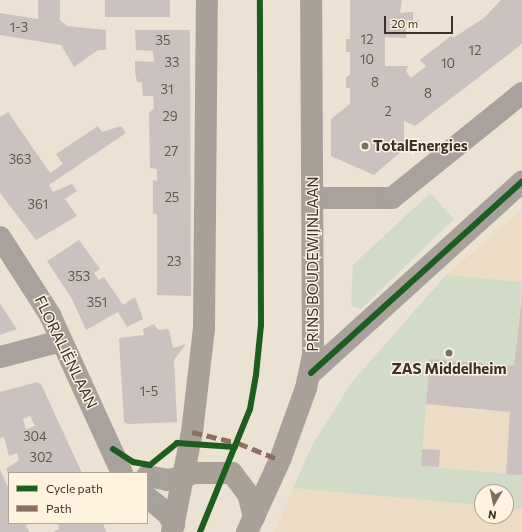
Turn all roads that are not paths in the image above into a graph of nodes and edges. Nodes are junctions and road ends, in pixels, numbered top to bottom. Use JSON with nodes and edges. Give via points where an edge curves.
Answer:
{"nodes":[{"id":1,"x":207,"y":0,"type":"edge"},
{"id":2,"x":311,"y":0,"type":"edge"},
{"id":3,"x":522,"y":93,"type":"edge"},
{"id":4,"x":522,"y":182,"type":"edge"},
{"id":5,"x":314,"y":198,"type":"junction"},
{"id":6,"x":0,"y":237,"type":"edge"},
{"id":7,"x":61,"y":341,"type":"junction"},
{"id":8,"x":0,"y":357,"type":"edge"},
{"id":9,"x":311,"y":373,"type":"junction"},
{"id":10,"x":122,"y":472,"type":"edge"},
{"id":11,"x":148,"y":476,"type":"edge"},
{"id":12,"x":183,"y":477,"type":"junction"},
{"id":13,"x":148,"y":498,"type":"edge"},
{"id":14,"x":250,"y":525,"type":"edge"},
{"id":15,"x":173,"y":528,"type":"edge"}],
"edges":[{"from":1,"to":12,"type":"main road","via":[[204,328]]},
{"from":2,"to":5,"type":"main road","name":"PRINS BOUDEWIJNLAAN"},
{"from":3,"to":5,"type":"street","via":[[392,198]]},
{"from":4,"to":9,"type":"street"},
{"from":5,"to":9,"type":"main road","name":"PRINS BOUDEWIJNLAAN","via":[[315,338]]},
{"from":6,"to":7,"type":"street","name":"FLORALIËNLAAN","via":[[34,288]]},
{"from":7,"to":8,"type":"street"},
{"from":7,"to":10,"type":"street","name":"FLORALIËNLAAN"},
{"from":9,"to":14,"type":"main road","name":"PRINS BOUDEWIJNLAAN","via":[[280,460]]},
{"from":11,"to":12,"type":"street","via":[[167,480]]},
{"from":12,"to":14,"type":"main road","name":"PRINS BOUDEWIJNLAAN","via":[[194,473],[232,473],[248,494]]},
{"from":12,"to":15,"type":"main road"},
{"from":13,"to":15,"type":"street","via":[[167,513]]}]}
